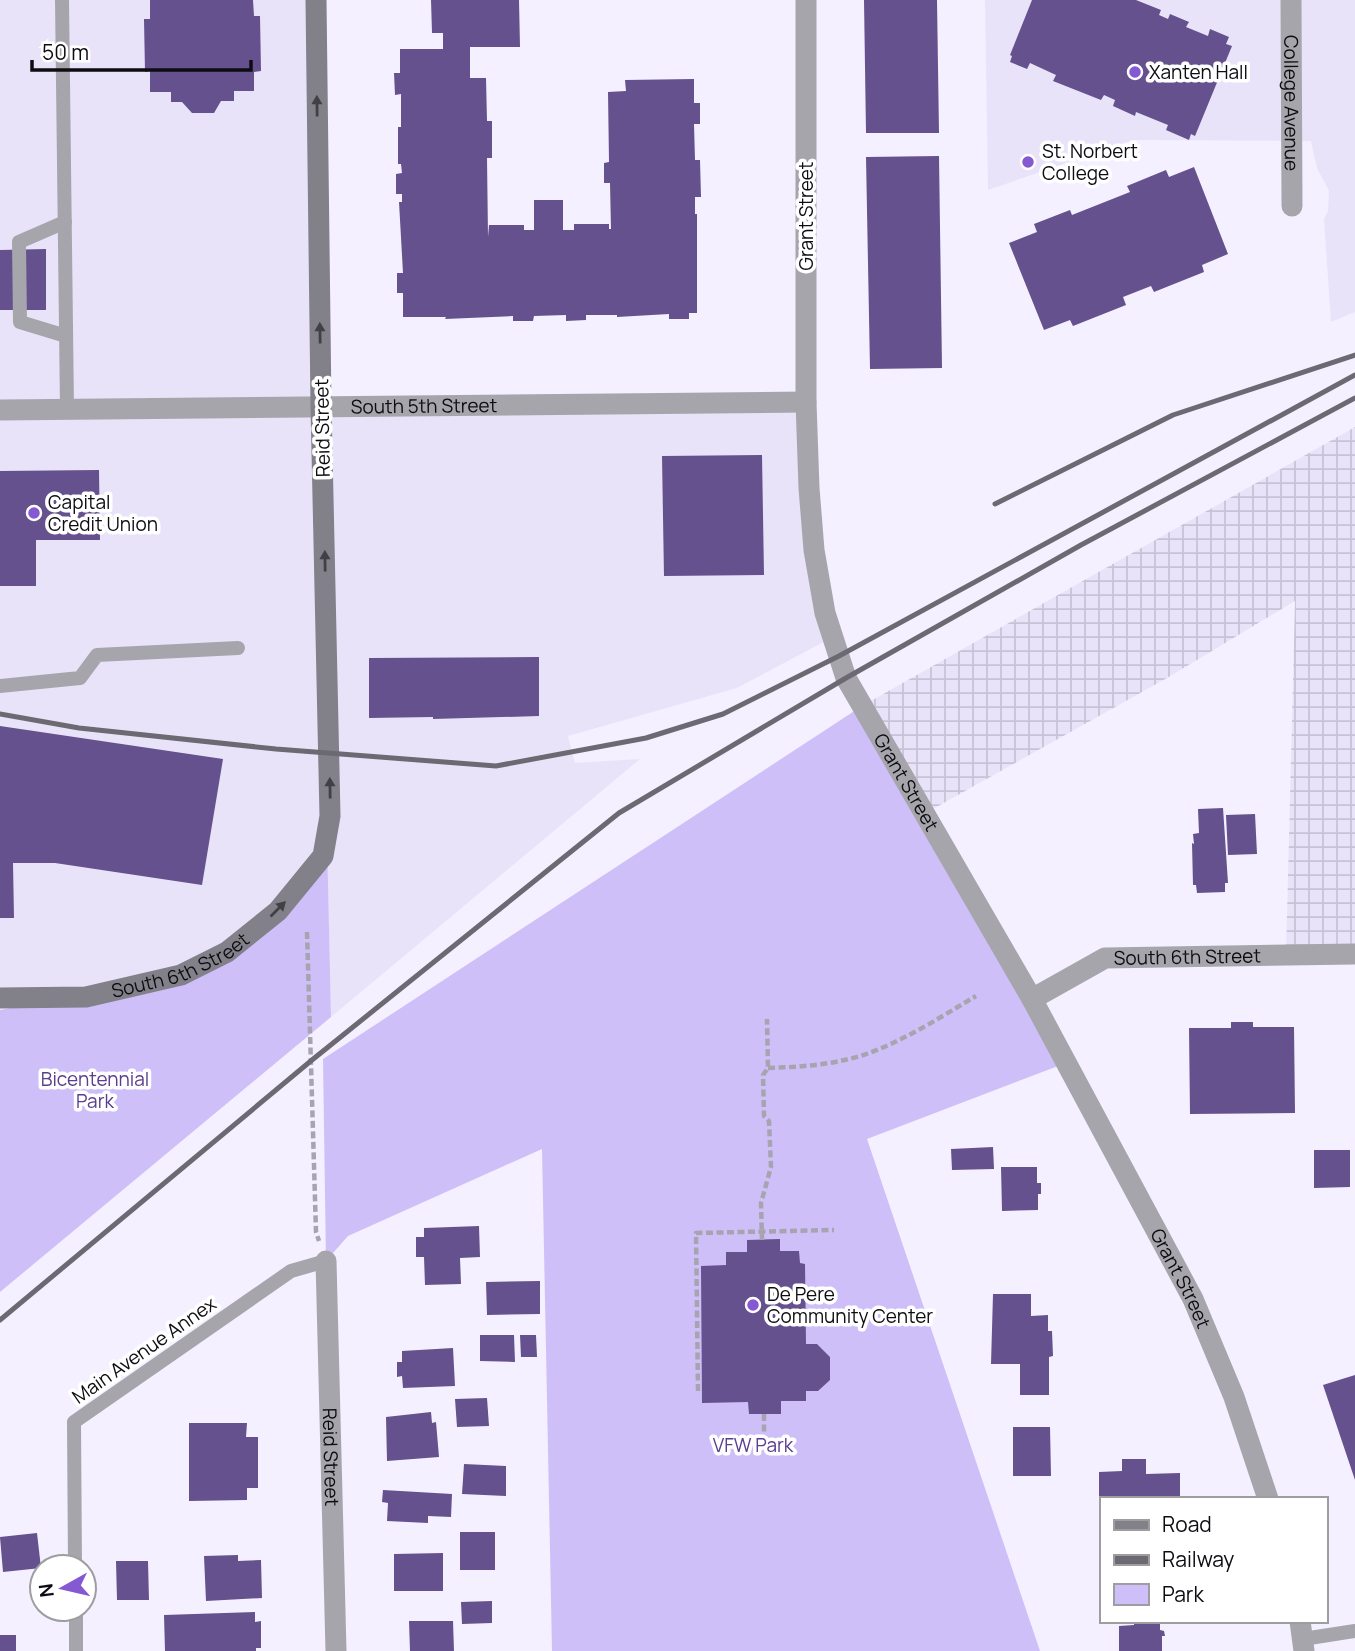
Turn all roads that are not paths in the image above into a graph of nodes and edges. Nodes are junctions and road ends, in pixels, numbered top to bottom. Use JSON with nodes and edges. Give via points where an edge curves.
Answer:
{"nodes":[{"id":1,"x":62,"y":0,"type":"edge"},
{"id":2,"x":316,"y":0,"type":"edge"},
{"id":3,"x":806,"y":0,"type":"edge"},
{"id":4,"x":1291,"y":0,"type":"edge"},
{"id":5,"x":1292,"y":206,"type":"dead end"},
{"id":6,"x":65,"y":222,"type":"junction"},
{"id":7,"x":66,"y":336,"type":"junction"},
{"id":8,"x":806,"y":402,"type":"junction"},
{"id":9,"x":321,"y":406,"type":"junction"},
{"id":10,"x":67,"y":409,"type":"junction"},
{"id":11,"x":0,"y":410,"type":"edge"},
{"id":12,"x":238,"y":648,"type":"dead end"},
{"id":13,"x":0,"y":686,"type":"edge"},
{"id":14,"x":323,"y":856,"type":"joint"},
{"id":15,"x":1355,"y":954,"type":"edge"},
{"id":16,"x":86,"y":997,"type":"junction"},
{"id":17,"x":0,"y":998,"type":"edge"},
{"id":18,"x":1032,"y":999,"type":"junction"},
{"id":19,"x":0,"y":1010,"type":"edge"},
{"id":20,"x":326,"y":1261,"type":"joint"},
{"id":21,"x":1267,"y":1497,"type":"edge"},
{"id":22,"x":75,"y":1553,"type":"edge"},
{"id":23,"x":76,"y":1623,"type":"edge"},
{"id":24,"x":1355,"y":1631,"type":"edge"},
{"id":25,"x":1302,"y":1637,"type":"edge"},
{"id":26,"x":76,"y":1651,"type":"edge"},
{"id":27,"x":336,"y":1651,"type":"edge"}],
"edges":[{"from":1,"to":6,"type":"lane"},
{"from":9,"to":2,"type":"main road","name":"Reid Street","one_way":true},
{"from":3,"to":8,"type":"street","name":"Grant Street"},
{"from":4,"to":5,"type":"street","name":"College Avenue"},
{"from":6,"to":7,"type":"lane"},
{"from":6,"to":7,"type":"lane","via":[[19,242],[20,322]]},
{"from":7,"to":10,"type":"lane"},
{"from":8,"to":9,"type":"street","name":"South 5th Street"},
{"from":8,"to":18,"type":"street","name":"Grant Street","via":[[814,550],[825,613],[846,678]]},
{"from":9,"to":10,"type":"street","name":"South 5th Street"},
{"from":14,"to":9,"type":"main road","name":"Reid Street","one_way":true,"via":[[330,816]]},
{"from":10,"to":11,"type":"street","name":"South 5th Street"},
{"from":12,"to":13,"type":"lane","via":[[97,655],[80,678]]},
{"from":16,"to":14,"type":"main road","name":"South 6th Street","one_way":true,"via":[[181,975],[227,952],[278,911]]},
{"from":15,"to":18,"type":"street","name":"South 6th Street","via":[[1105,958]]},
{"from":16,"to":17,"type":"main road","name":"South 6th Street"},
{"from":16,"to":19,"type":"main road"},
{"from":18,"to":21,"type":"street","name":"Grant Street","via":[[1193,1299],[1234,1397]]},
{"from":20,"to":22,"type":"lane","name":"Main Avenue Annex","via":[[291,1271],[74,1422]]},
{"from":20,"to":27,"type":"street","name":"Reid Street"},
{"from":23,"to":26,"type":"lane"},
{"from":24,"to":25,"type":"lane"}]}
